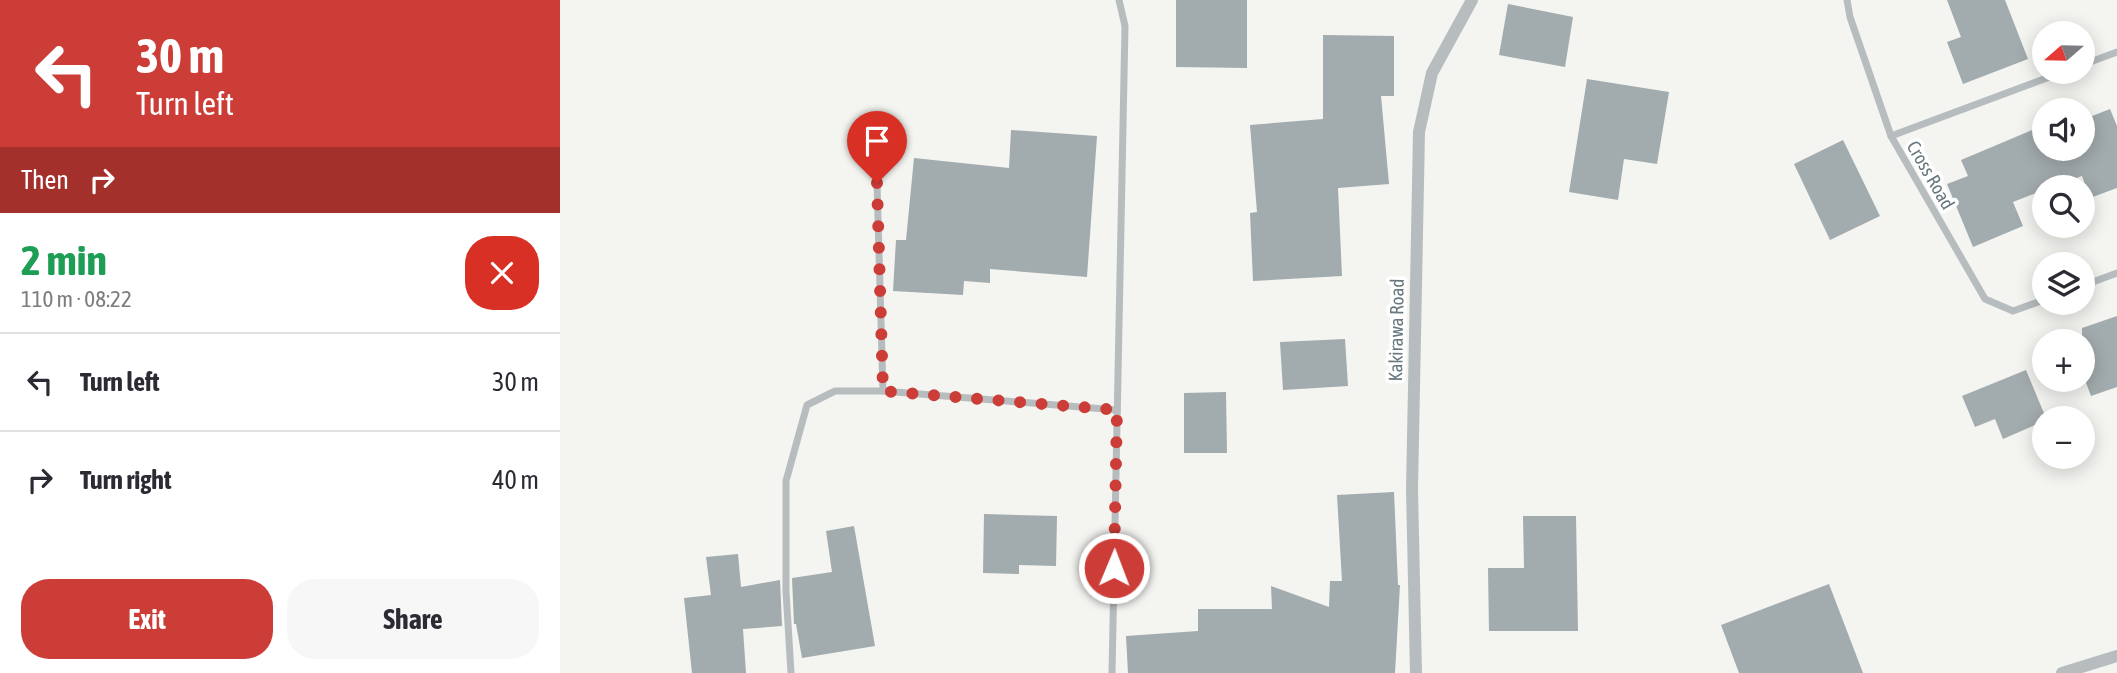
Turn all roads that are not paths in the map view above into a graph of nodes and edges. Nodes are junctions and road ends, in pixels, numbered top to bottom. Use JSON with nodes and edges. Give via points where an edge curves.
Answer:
{"nodes":[{"id":1,"x":1119,"y":0,"type":"edge"},
{"id":2,"x":1472,"y":0,"type":"edge"},
{"id":3,"x":1847,"y":0,"type":"edge"},
{"id":4,"x":2117,"y":52,"type":"edge"},
{"id":5,"x":2095,"y":60,"type":"edge"},
{"id":6,"x":2032,"y":84,"type":"edge"},
{"id":7,"x":1891,"y":136,"type":"junction"},
{"id":8,"x":877,"y":183,"type":"dead end"},
{"id":9,"x":2117,"y":273,"type":"edge"},
{"id":10,"x":2095,"y":281,"type":"edge"},
{"id":11,"x":2032,"y":305,"type":"edge"},
{"id":12,"x":883,"y":391,"type":"junction"},
{"id":13,"x":1117,"y":410,"type":"junction"},
{"id":14,"x":2117,"y":656,"type":"edge"},
{"id":15,"x":791,"y":673,"type":"edge"},
{"id":16,"x":1112,"y":673,"type":"edge"},
{"id":17,"x":1416,"y":673,"type":"edge"},
{"id":18,"x":2062,"y":673,"type":"edge"}],
"edges":[{"from":1,"to":13,"type":"street","via":[[1125,26]]},
{"from":2,"to":17,"type":"street","name":"Kakirawa Road","via":[[1432,73],[1419,132],[1412,489]]},
{"from":3,"to":7,"type":"street","name":"Cross Road"},
{"from":4,"to":5,"type":"street"},
{"from":6,"to":7,"type":"street"},
{"from":7,"to":11,"type":"street","name":"Cross Road","via":[[1985,299],[2013,312]]},
{"from":8,"to":12,"type":"street"},
{"from":9,"to":10,"type":"street"},
{"from":12,"to":13,"type":"street"},
{"from":12,"to":15,"type":"street","via":[[835,391],[807,405],[786,481]]},
{"from":13,"to":16,"type":"street"},
{"from":14,"to":18,"type":"street"}]}
